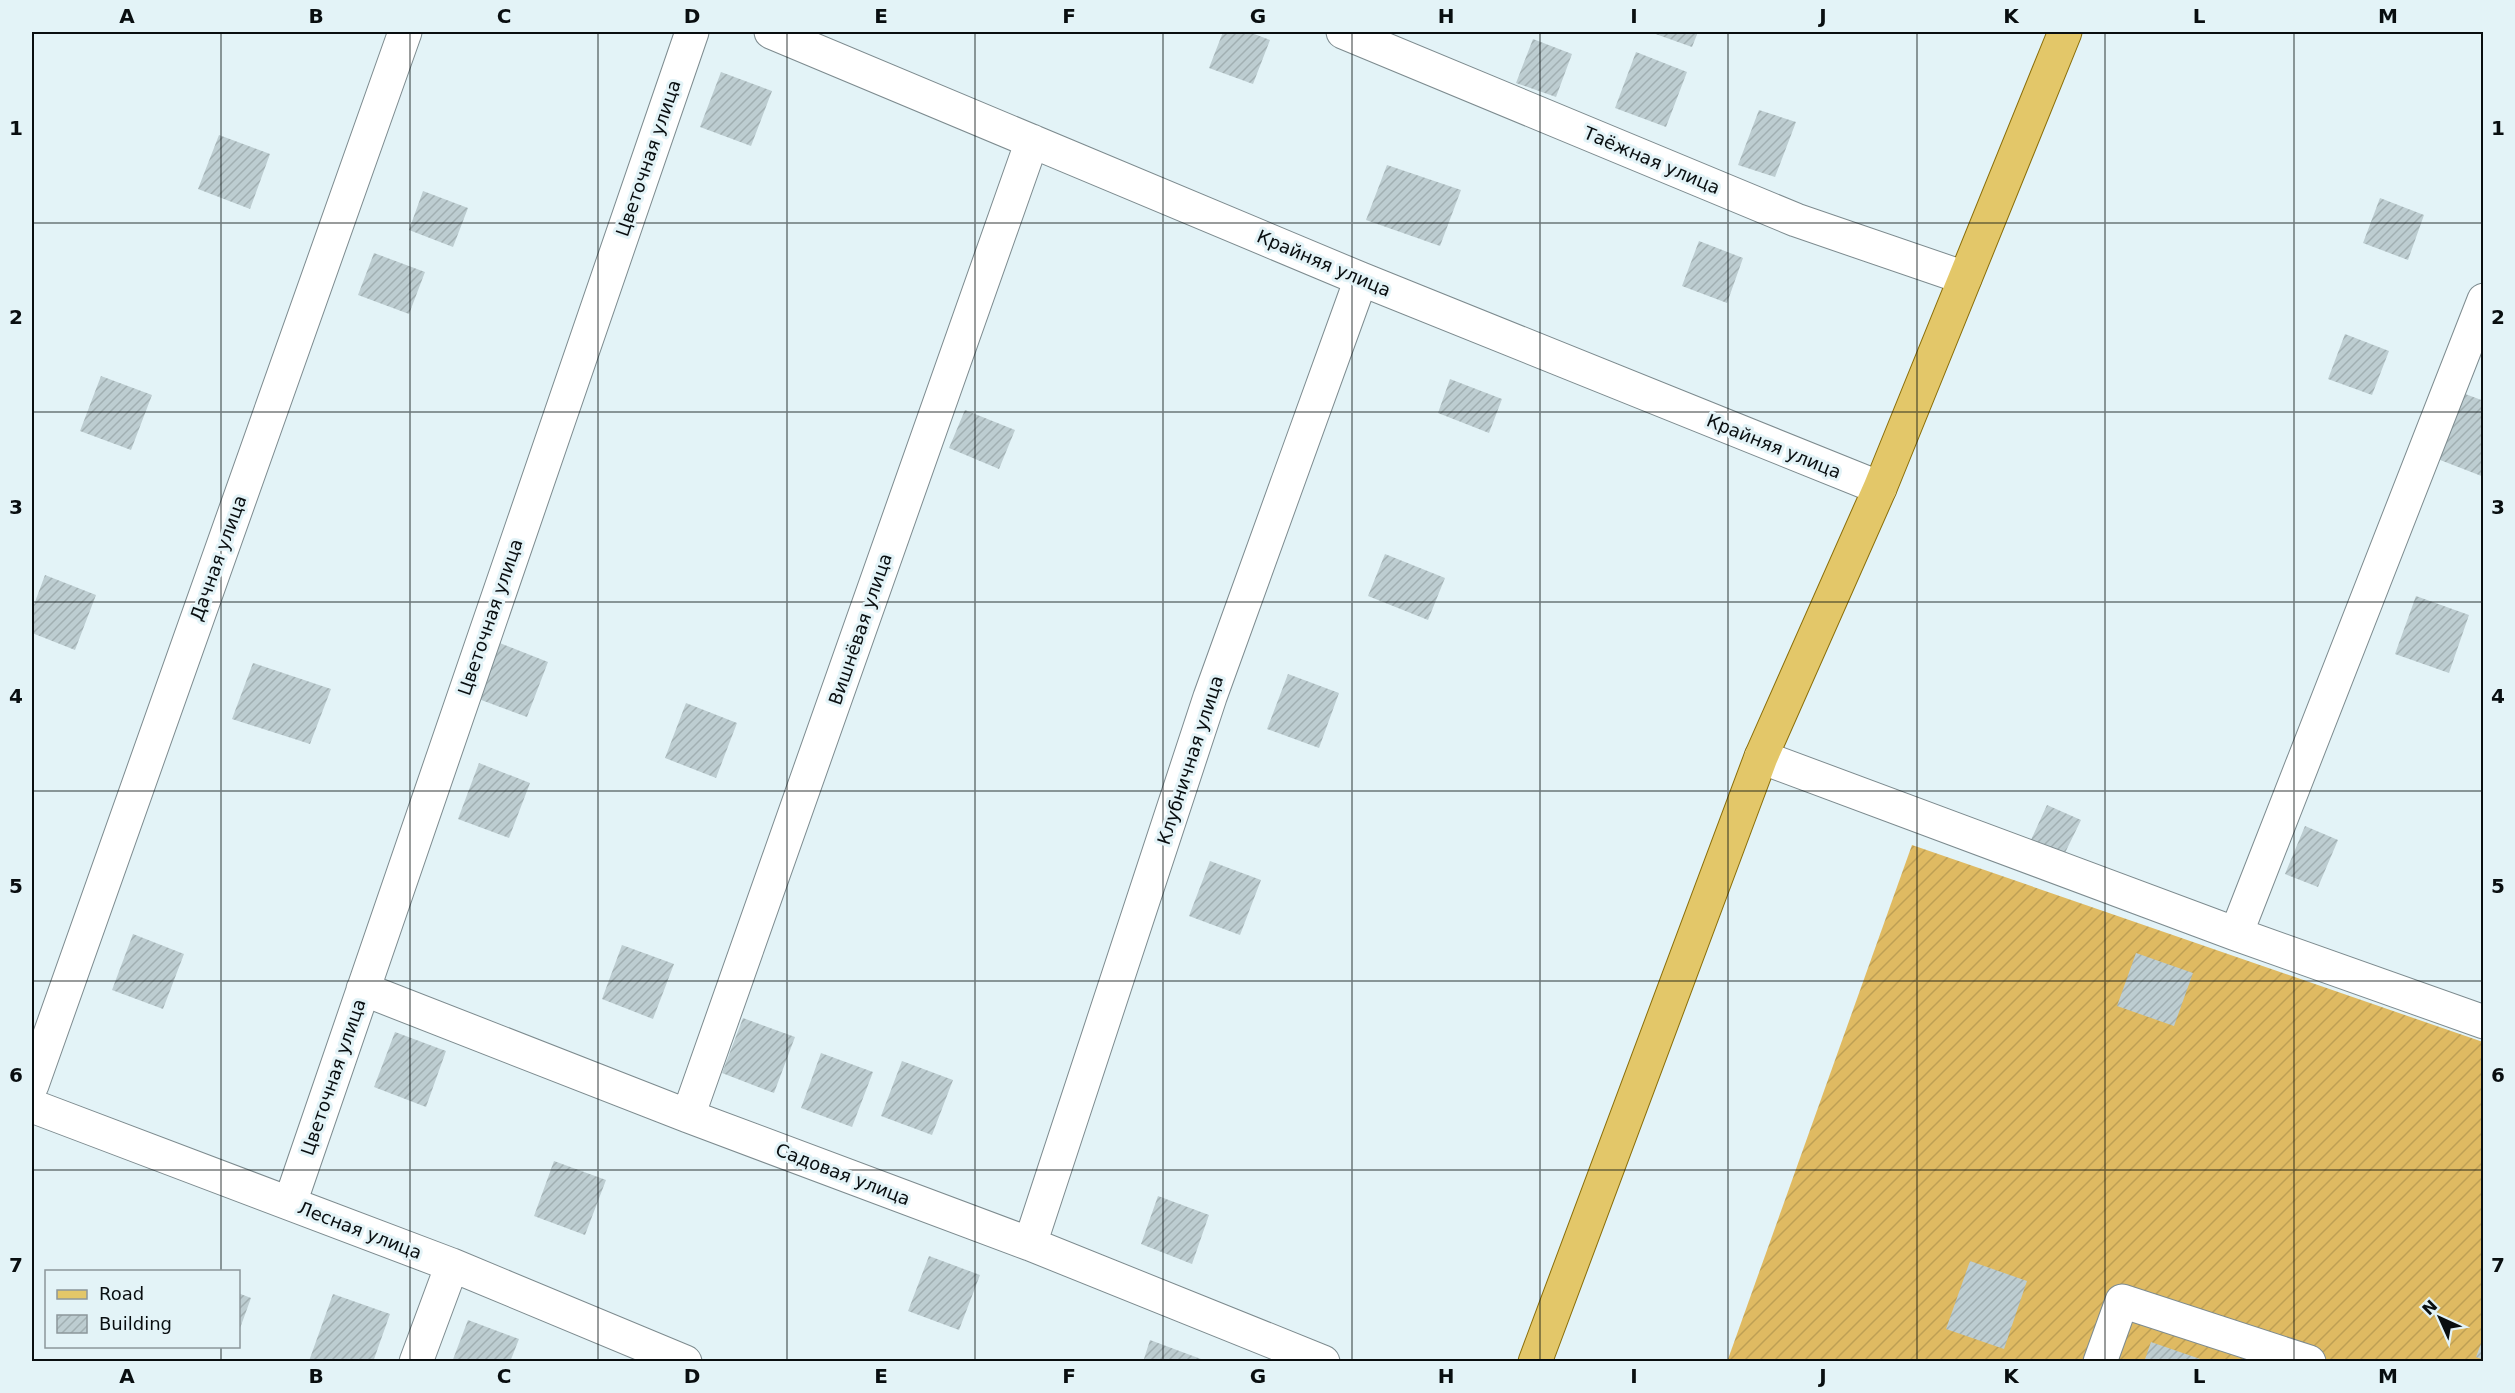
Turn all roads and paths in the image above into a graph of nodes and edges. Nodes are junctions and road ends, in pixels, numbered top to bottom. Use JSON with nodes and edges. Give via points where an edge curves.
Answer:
{"nodes":[{"id":1,"x":405,"y":32,"type":"edge"},
{"id":2,"x":692,"y":32,"type":"edge"},
{"id":3,"x":771,"y":32,"type":"edge"},
{"id":4,"x":1343,"y":32,"type":"edge"},
{"id":5,"x":2065,"y":32,"type":"edge"},
{"id":6,"x":1032,"y":141,"type":"junction"},
{"id":7,"x":1965,"y":278,"type":"junction"},
{"id":8,"x":1361,"y":279,"type":"junction"},
{"id":9,"x":2484,"y":300,"type":"edge"},
{"id":10,"x":1880,"y":488,"type":"junction"},
{"id":11,"x":1761,"y":757,"type":"junction"},
{"id":12,"x":2235,"y":934,"type":"junction"},
{"id":13,"x":363,"y":989,"type":"junction"},
{"id":14,"x":2484,"y":1022,"type":"edge"},
{"id":15,"x":32,"y":1084,"type":"edge"},
{"id":16,"x":32,"y":1106,"type":"edge"},
{"id":17,"x":688,"y":1116,"type":"junction"},
{"id":18,"x":290,"y":1203,"type":"junction"},
{"id":19,"x":1030,"y":1244,"type":"junction"},
{"id":20,"x":452,"y":1265,"type":"junction"},
{"id":21,"x":416,"y":1362,"type":"edge"},
{"id":22,"x":685,"y":1362,"type":"edge"},
{"id":23,"x":1323,"y":1362,"type":"edge"},
{"id":24,"x":1535,"y":1362,"type":"edge"},
{"id":25,"x":2100,"y":1362,"type":"edge"},
{"id":26,"x":2309,"y":1362,"type":"edge"}],
"edges":[{"from":1,"to":15,"type":"street","name":"Дачная улица"},
{"from":2,"to":13,"type":"street","name":"Цветочная улица"},
{"from":3,"to":6,"type":"street","name":"Крайняя улица"},
{"from":4,"to":7,"type":"street","name":"Таёжная улица","via":[[1796,220]]},
{"from":5,"to":7,"type":"main road"},
{"from":6,"to":8,"type":"street","name":"Крайняя улица"},
{"from":6,"to":17,"type":"street","name":"Вишнёвая улица"},
{"from":7,"to":10,"type":"main road"},
{"from":8,"to":10,"type":"street","name":"Крайняя улица"},
{"from":8,"to":19,"type":"street","name":"Клубничная улица","via":[[1210,697]]},
{"from":9,"to":12,"type":"street"},
{"from":10,"to":11,"type":"main road"},
{"from":11,"to":12,"type":"street"},
{"from":11,"to":24,"type":"main road"},
{"from":12,"to":14,"type":"street"},
{"from":13,"to":17,"type":"street","name":"Садовая улица"},
{"from":13,"to":18,"type":"street","name":"Цветочная улица"},
{"from":16,"to":18,"type":"street","name":"Лесная улица"},
{"from":17,"to":19,"type":"street","name":"Садовая улица"},
{"from":18,"to":20,"type":"street","name":"Лесная улица"},
{"from":19,"to":23,"type":"street","name":"Садовая улица"},
{"from":20,"to":21,"type":"street"},
{"from":20,"to":22,"type":"street","name":"Лесная улица"},
{"from":25,"to":26,"type":"street","via":[[2121,1301]]}]}
